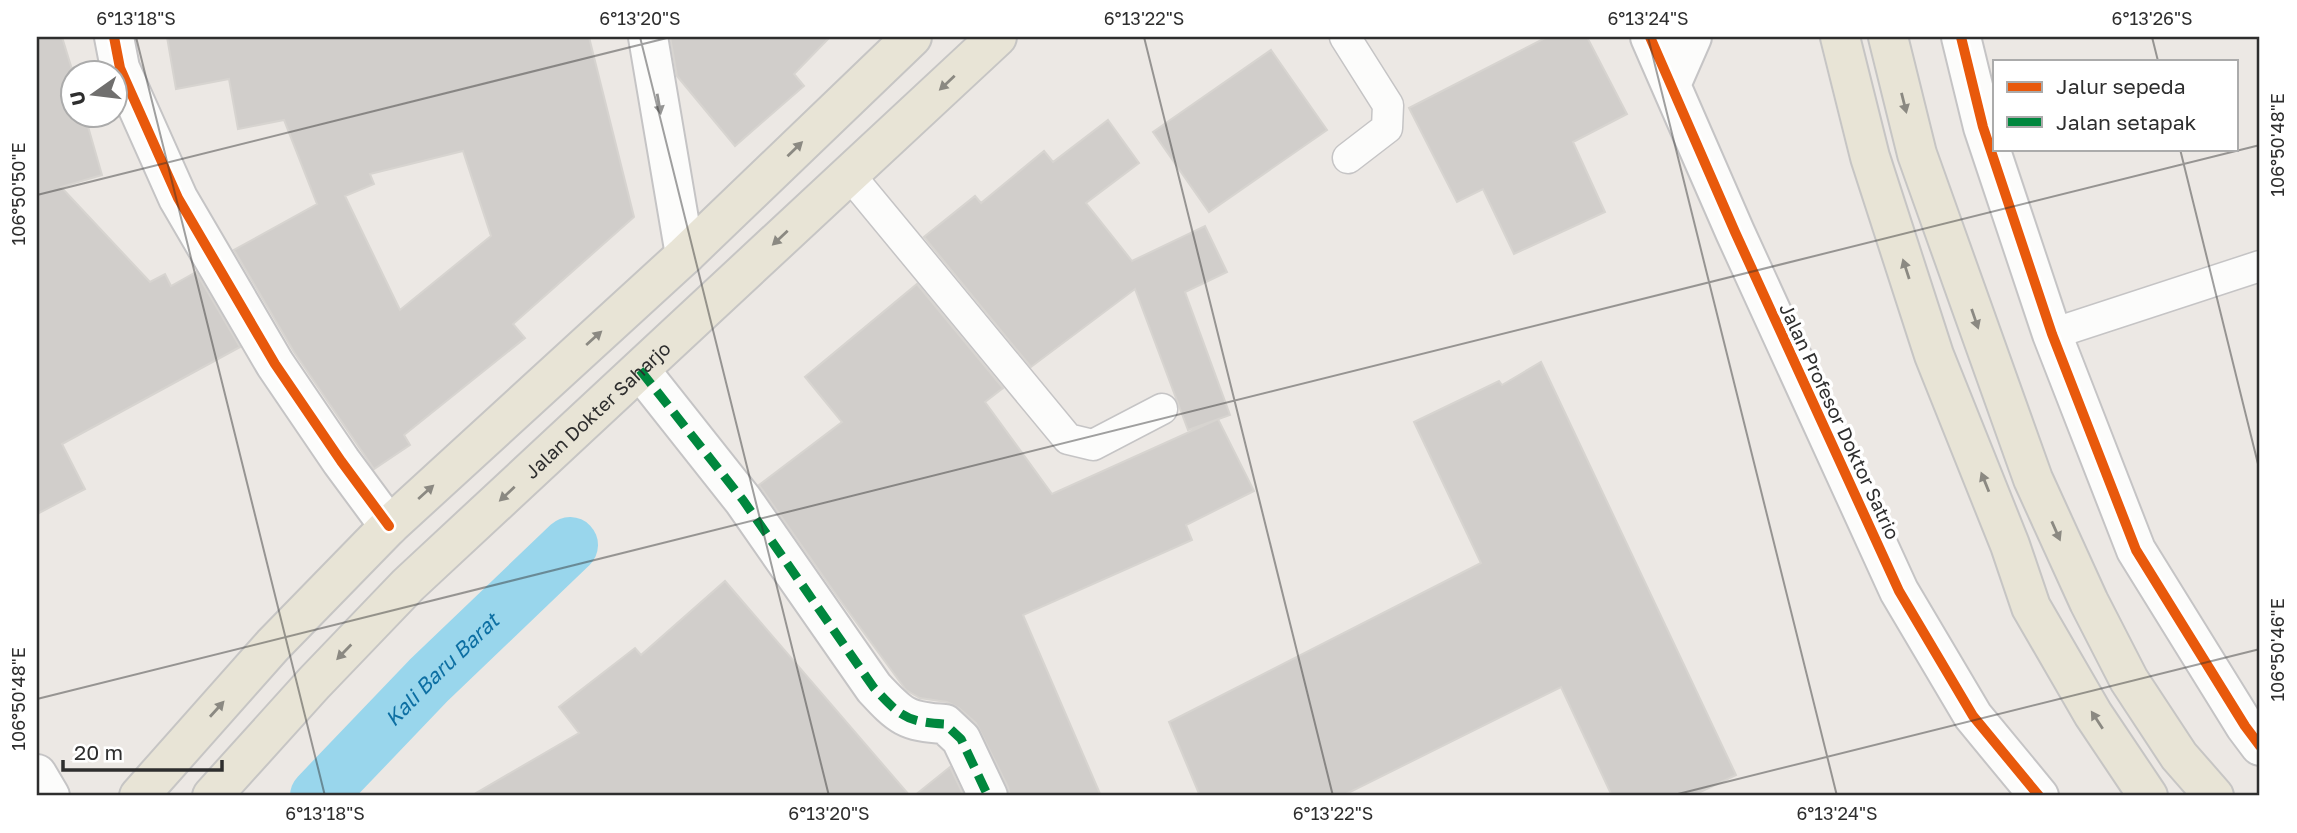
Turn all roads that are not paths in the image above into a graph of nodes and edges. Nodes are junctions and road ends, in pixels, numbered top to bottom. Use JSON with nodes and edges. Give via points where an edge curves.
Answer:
{"nodes":[{"id":1,"x":114,"y":37,"type":"edge"},
{"id":2,"x":648,"y":37,"type":"edge"},
{"id":3,"x":912,"y":37,"type":"edge"},
{"id":4,"x":997,"y":37,"type":"edge"},
{"id":5,"x":1345,"y":37,"type":"edge"},
{"id":6,"x":1650,"y":37,"type":"edge"},
{"id":7,"x":1692,"y":37,"type":"edge"},
{"id":8,"x":1840,"y":37,"type":"edge"},
{"id":9,"x":1888,"y":37,"type":"edge"},
{"id":10,"x":1962,"y":37,"type":"edge"},
{"id":11,"x":1671,"y":85,"type":"junction"},
{"id":12,"x":1348,"y":158,"type":"dead end"},
{"id":13,"x":848,"y":173,"type":"junction"},
{"id":14,"x":685,"y":255,"type":"junction"},
{"id":15,"x":2260,"y":266,"type":"edge"},
{"id":16,"x":2052,"y":334,"type":"junction"},
{"id":17,"x":640,"y":370,"type":"junction"},
{"id":18,"x":1163,"y":409,"type":"dead end"},
{"id":19,"x":389,"y":526,"type":"junction"},
{"id":20,"x":2260,"y":746,"type":"edge"},
{"id":21,"x":37,"y":774,"type":"edge"},
{"id":22,"x":2141,"y":787,"type":"edge"},
{"id":23,"x":50,"y":796,"type":"edge"},
{"id":24,"x":139,"y":796,"type":"edge"},
{"id":25,"x":212,"y":796,"type":"edge"},
{"id":26,"x":988,"y":796,"type":"edge"},
{"id":27,"x":2039,"y":796,"type":"edge"},
{"id":28,"x":2214,"y":796,"type":"edge"}],
"edges":[{"from":1,"to":19,"type":"street","via":[[120,68],[178,198],[275,363]]},
{"from":2,"to":14,"type":"street","one_way":true},
{"from":14,"to":3,"type":"main road","one_way":true},
{"from":4,"to":13,"type":"main road","name":"Jalan Dokter Saharjo","one_way":true},
{"from":5,"to":12,"type":"lane","via":[[1388,105],[1387,128]]},
{"from":6,"to":11,"type":"street","name":"Jalan Profesor Doktor Satrio"},
{"from":7,"to":11,"type":"street"},
{"from":22,"to":8,"type":"main road","one_way":true,"via":[[2031,607],[1934,355],[1870,157]]},
{"from":9,"to":28,"type":"main road","one_way":true,"via":[[1917,154],[2033,479],[2129,680],[2179,756]]},
{"from":10,"to":16,"type":"street","via":[[1983,127]]},
{"from":11,"to":27,"type":"street","name":"Jalan Profesor Doktor Satrio","via":[[1899,591],[1973,716]]},
{"from":13,"to":17,"type":"main road","name":"Jalan Dokter Saharjo","one_way":true},
{"from":13,"to":18,"type":"lane","via":[[1068,439],[1093,444]]},
{"from":19,"to":14,"type":"main road","one_way":true},
{"from":15,"to":16,"type":"lane"},
{"from":16,"to":20,"type":"street","via":[[2136,550]]},
{"from":17,"to":25,"type":"main road","name":"Jalan Dokter Saharjo","one_way":true,"via":[[408,585]]},
{"from":17,"to":26,"type":"street","via":[[743,500],[874,688],[896,712],[919,722],[945,724],[961,739]]},
{"from":24,"to":19,"type":"main road","one_way":true,"via":[[274,645]]},
{"from":21,"to":23,"type":"street"}]}
